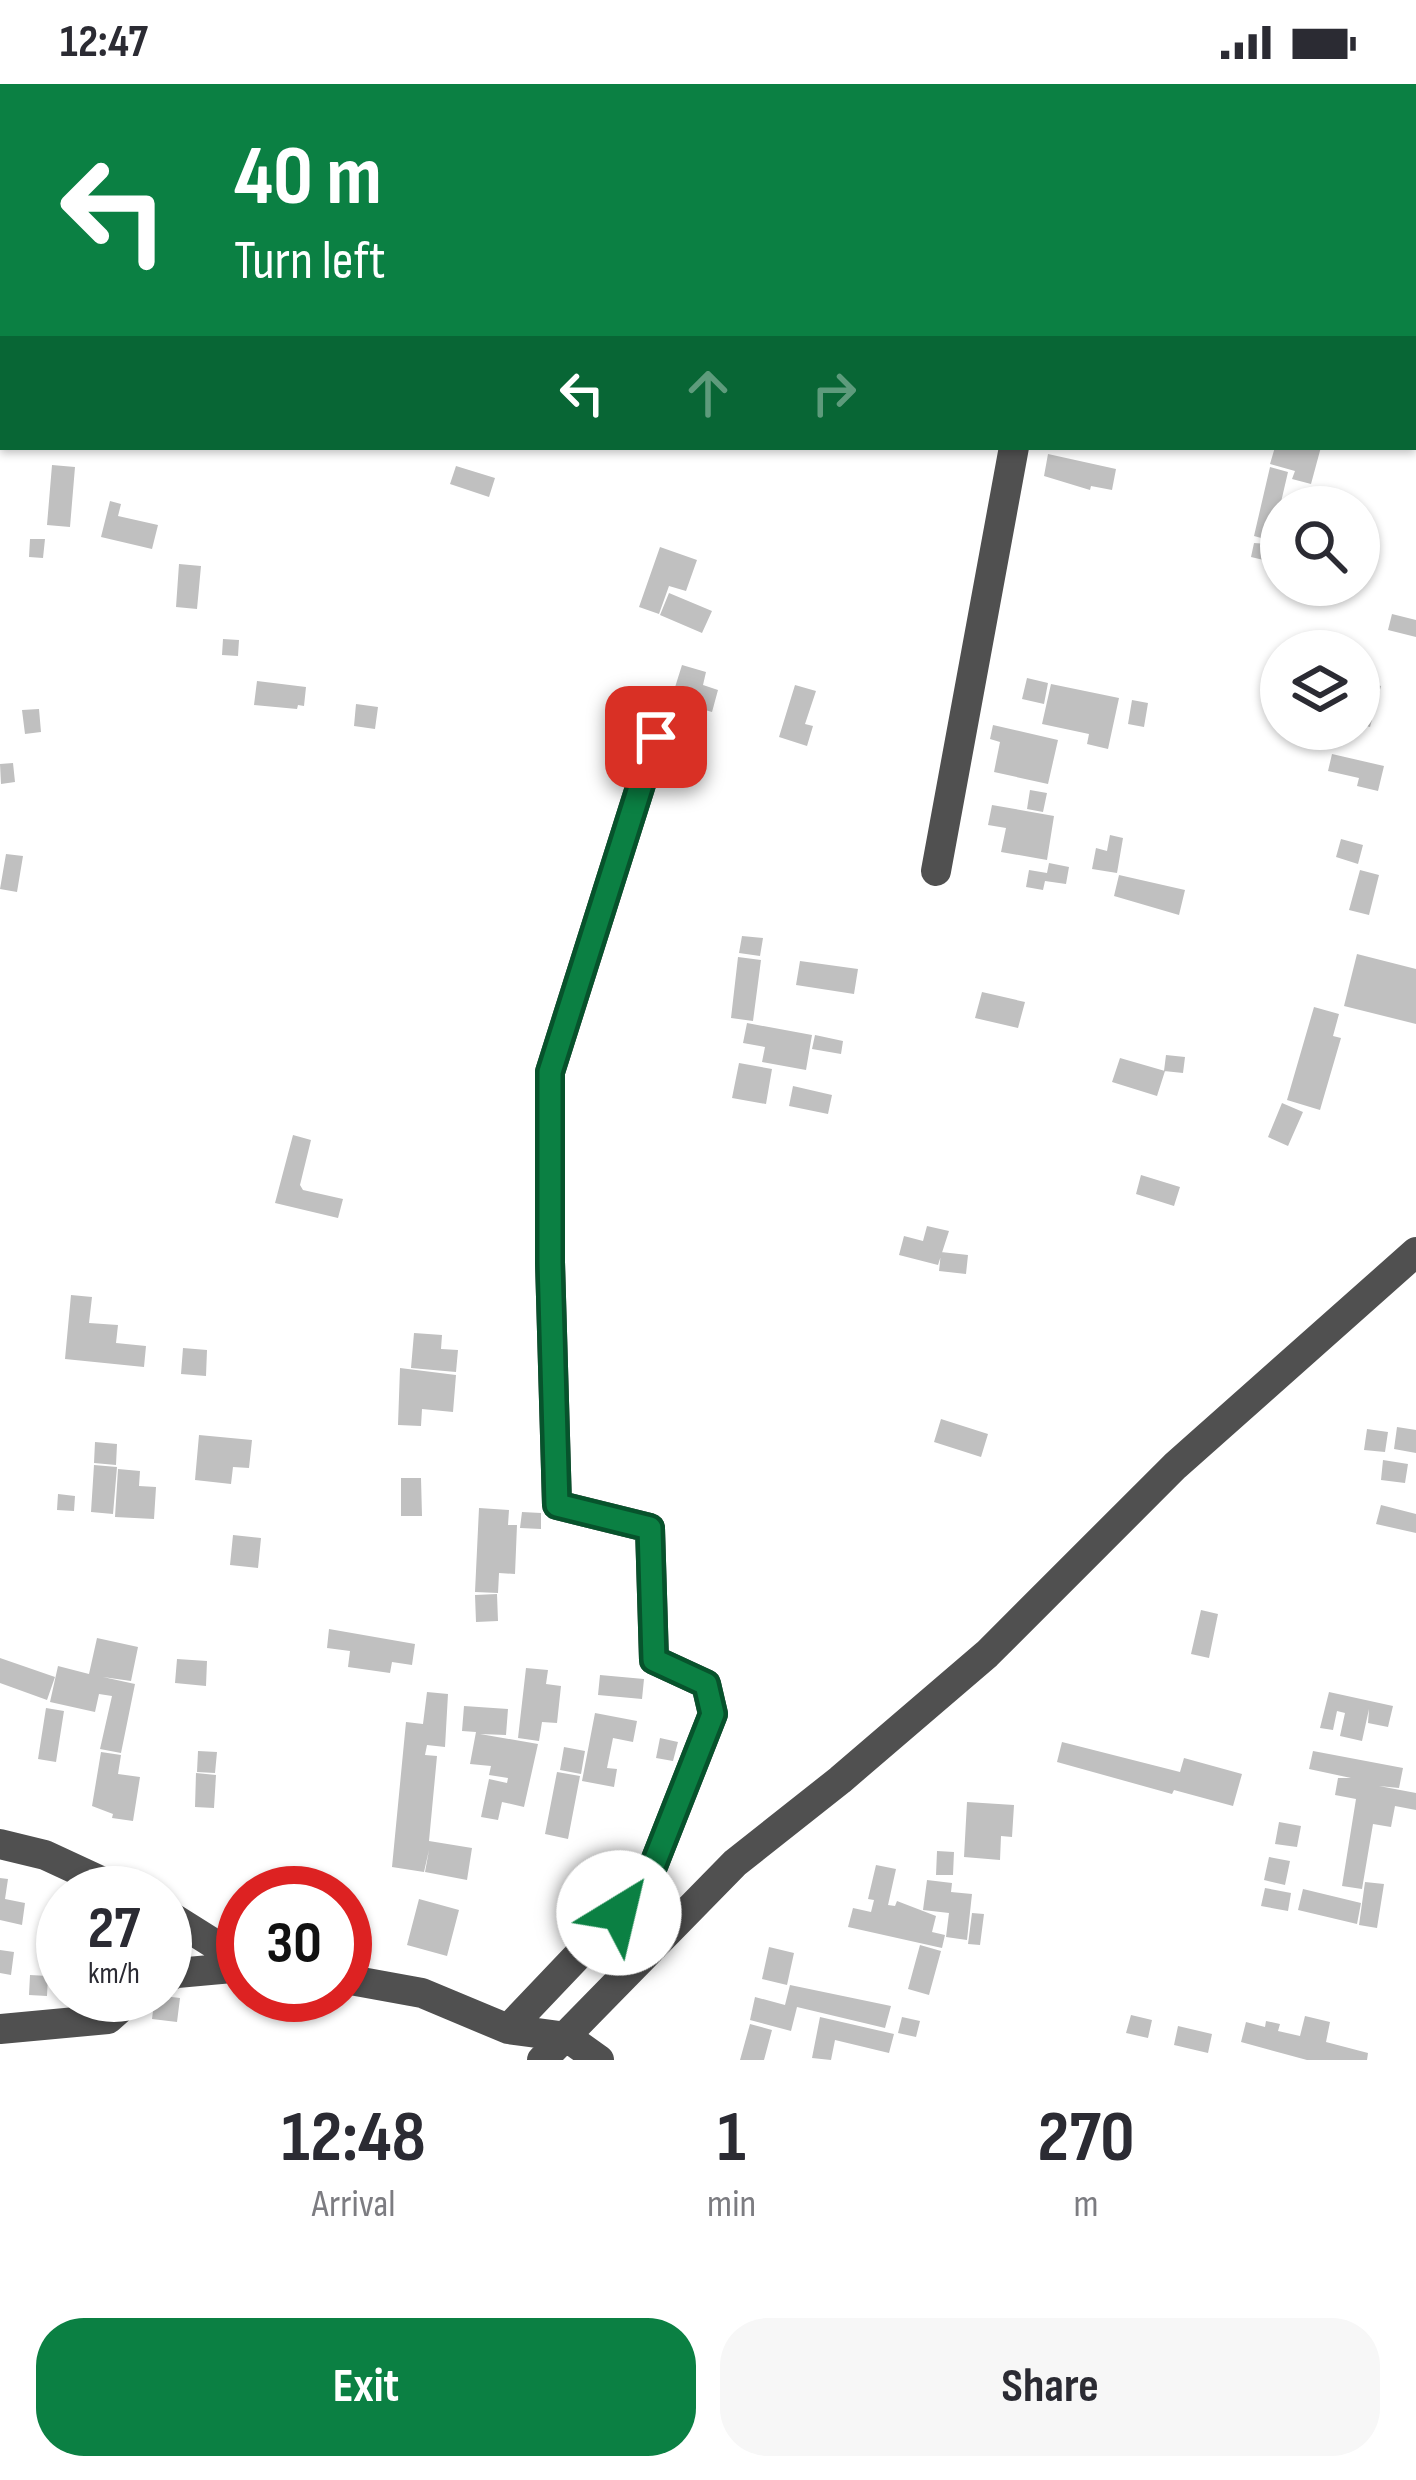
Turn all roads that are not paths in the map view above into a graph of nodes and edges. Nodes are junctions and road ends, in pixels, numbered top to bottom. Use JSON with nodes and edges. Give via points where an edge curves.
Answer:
{"nodes":[{"id":1,"x":1013,"y":450,"type":"edge"},
{"id":2,"x":656,"y":737,"type":"dead end"},
{"id":3,"x":936,"y":872,"type":"dead end"},
{"id":4,"x":1416,"y":1252,"type":"edge"},
{"id":5,"x":0,"y":1844,"type":"edge"},
{"id":6,"x":69,"y":1866,"type":"edge"},
{"id":7,"x":372,"y":1984,"type":"edge"},
{"id":8,"x":84,"y":2022,"type":"edge"},
{"id":9,"x":0,"y":2029,"type":"edge"},
{"id":10,"x":508,"y":2029,"type":"junction"},
{"id":11,"x":566,"y":2037,"type":"junction"},
{"id":12,"x":542,"y":2060,"type":"edge"},
{"id":13,"x":599,"y":2060,"type":"edge"}],
"edges":[{"from":1,"to":3,"type":"street"},
{"from":2,"to":10,"type":"street","via":[[550,1072],[557,1505],[650,1528],[654,1660],[706,1684],[713,1714],[646,1884]]},
{"from":4,"to":11,"type":"street","via":[[1175,1466],[987,1654],[735,1863]]},
{"from":5,"to":6,"type":"street"},
{"from":7,"to":10,"type":"street","via":[[422,1993]]},
{"from":8,"to":9,"type":"street"},
{"from":10,"to":11,"type":"street"},
{"from":11,"to":12,"type":"street"},
{"from":11,"to":13,"type":"street"}]}
